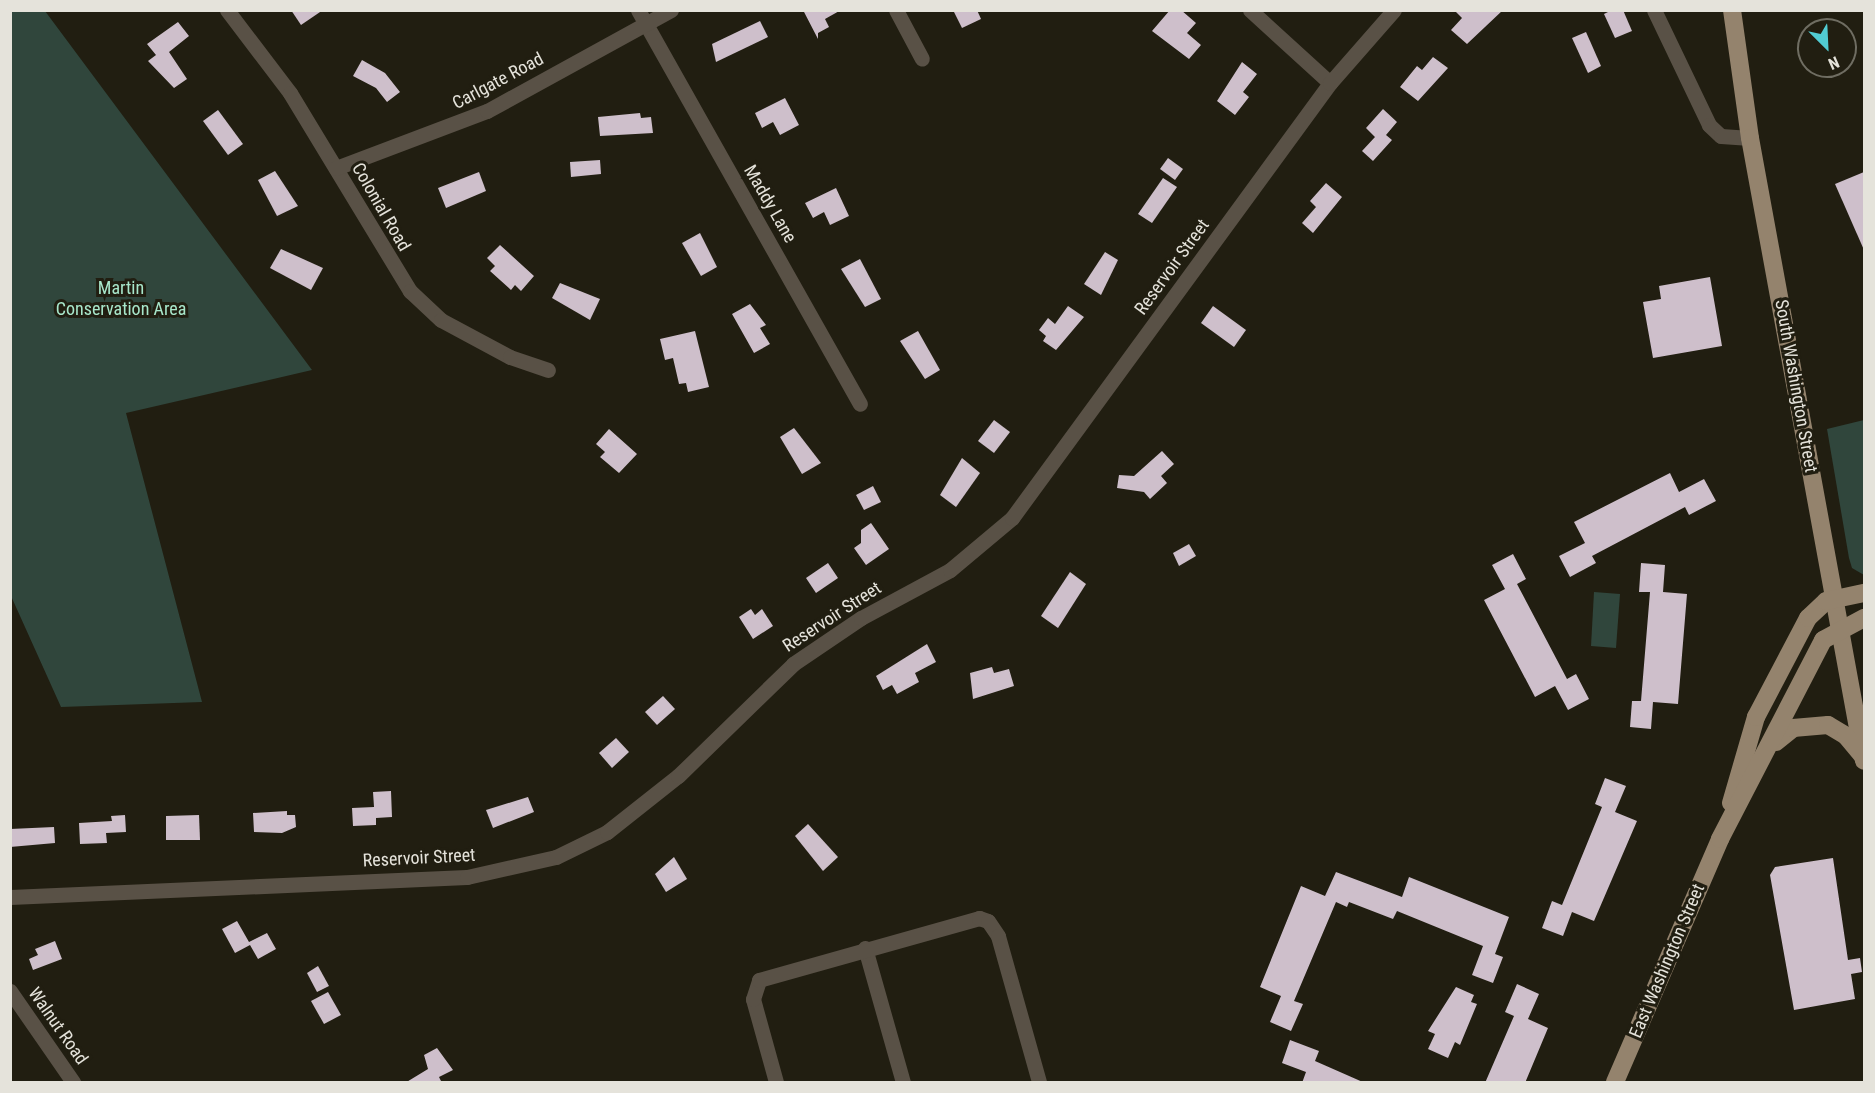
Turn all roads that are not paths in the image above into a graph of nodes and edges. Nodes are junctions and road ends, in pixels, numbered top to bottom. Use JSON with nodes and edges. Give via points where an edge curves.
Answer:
{"nodes":[{"id":1,"x":227,"y":10,"type":"edge"},
{"id":2,"x":670,"y":10,"type":"edge"},
{"id":3,"x":896,"y":10,"type":"edge"},
{"id":4,"x":1250,"y":10,"type":"edge"},
{"id":5,"x":1394,"y":10,"type":"edge"},
{"id":6,"x":1654,"y":10,"type":"edge"},
{"id":7,"x":1732,"y":10,"type":"edge"},
{"id":8,"x":642,"y":17,"type":"edge"},
{"id":9,"x":921,"y":59,"type":"dead end"},
{"id":10,"x":1330,"y":83,"type":"junction"},
{"id":11,"x":1750,"y":138,"type":"junction"},
{"id":12,"x":336,"y":168,"type":"junction"},
{"id":13,"x":548,"y":370,"type":"dead end"},
{"id":14,"x":860,"y":404,"type":"dead end"},
{"id":15,"x":1864,"y":593,"type":"edge"},
{"id":16,"x":1835,"y":597,"type":"junction"},
{"id":17,"x":1864,"y":618,"type":"edge"},
{"id":18,"x":1840,"y":628,"type":"junction"},
{"id":19,"x":1770,"y":748,"type":"junction"},
{"id":20,"x":1864,"y":760,"type":"edge"},
{"id":21,"x":1720,"y":839,"type":"junction"},
{"id":22,"x":10,"y":897,"type":"edge"},
{"id":23,"x":865,"y":948,"type":"junction"},
{"id":24,"x":10,"y":991,"type":"edge"},
{"id":25,"x":73,"y":1083,"type":"edge"},
{"id":26,"x":776,"y":1083,"type":"edge"},
{"id":27,"x":903,"y":1083,"type":"edge"},
{"id":28,"x":1039,"y":1083,"type":"edge"},
{"id":29,"x":1615,"y":1083,"type":"edge"}],
"edges":[{"from":1,"to":12,"type":"street","name":"Colonial Road","via":[[290,93]]},
{"from":2,"to":8,"type":"street","name":"Carlgate Road"},
{"from":3,"to":9,"type":"street"},
{"from":4,"to":10,"type":"street"},
{"from":5,"to":10,"type":"street","name":"Reservoir Street"},
{"from":6,"to":11,"type":"street","via":[[1709,125],[1720,136]]},
{"from":7,"to":11,"type":"main road","name":"South Washington Street"},
{"from":8,"to":12,"type":"street","name":"Carlgate Road","via":[[487,111]]},
{"from":8,"to":14,"type":"street","name":"Maddy Lane"},
{"from":10,"to":22,"type":"street","name":"Reservoir Street","via":[[1012,518],[951,570],[861,618],[793,664],[678,776],[607,832],[556,857],[467,877]]},
{"from":11,"to":16,"type":"main road","name":"South Washington Street"},
{"from":12,"to":13,"type":"street","name":"Colonial Road","via":[[410,291],[441,320],[510,357]]},
{"from":15,"to":16,"type":"main road"},
{"from":16,"to":18,"type":"main road","name":"South Washington Street"},
{"from":16,"to":21,"type":"main road","name":"East Washington Street","via":[[1808,618],[1782,661],[1756,717]]},
{"from":17,"to":18,"type":"main road"},
{"from":18,"to":19,"type":"main road","name":"East Washington Street","via":[[1823,640]]},
{"from":18,"to":20,"type":"main road","name":"South Washington Street"},
{"from":19,"to":20,"type":"main road","via":[[1793,728],[1828,725],[1846,736]]},
{"from":19,"to":21,"type":"main road","name":"East Washington Street"},
{"from":21,"to":29,"type":"main road","name":"East Washington Street"},
{"from":23,"to":26,"type":"street","via":[[769,974],[756,983],[753,999]]},
{"from":23,"to":27,"type":"street"},
{"from":23,"to":28,"type":"street","via":[[968,918],[988,921],[998,936]]},
{"from":24,"to":25,"type":"street","name":"Walnut Road"}]}
